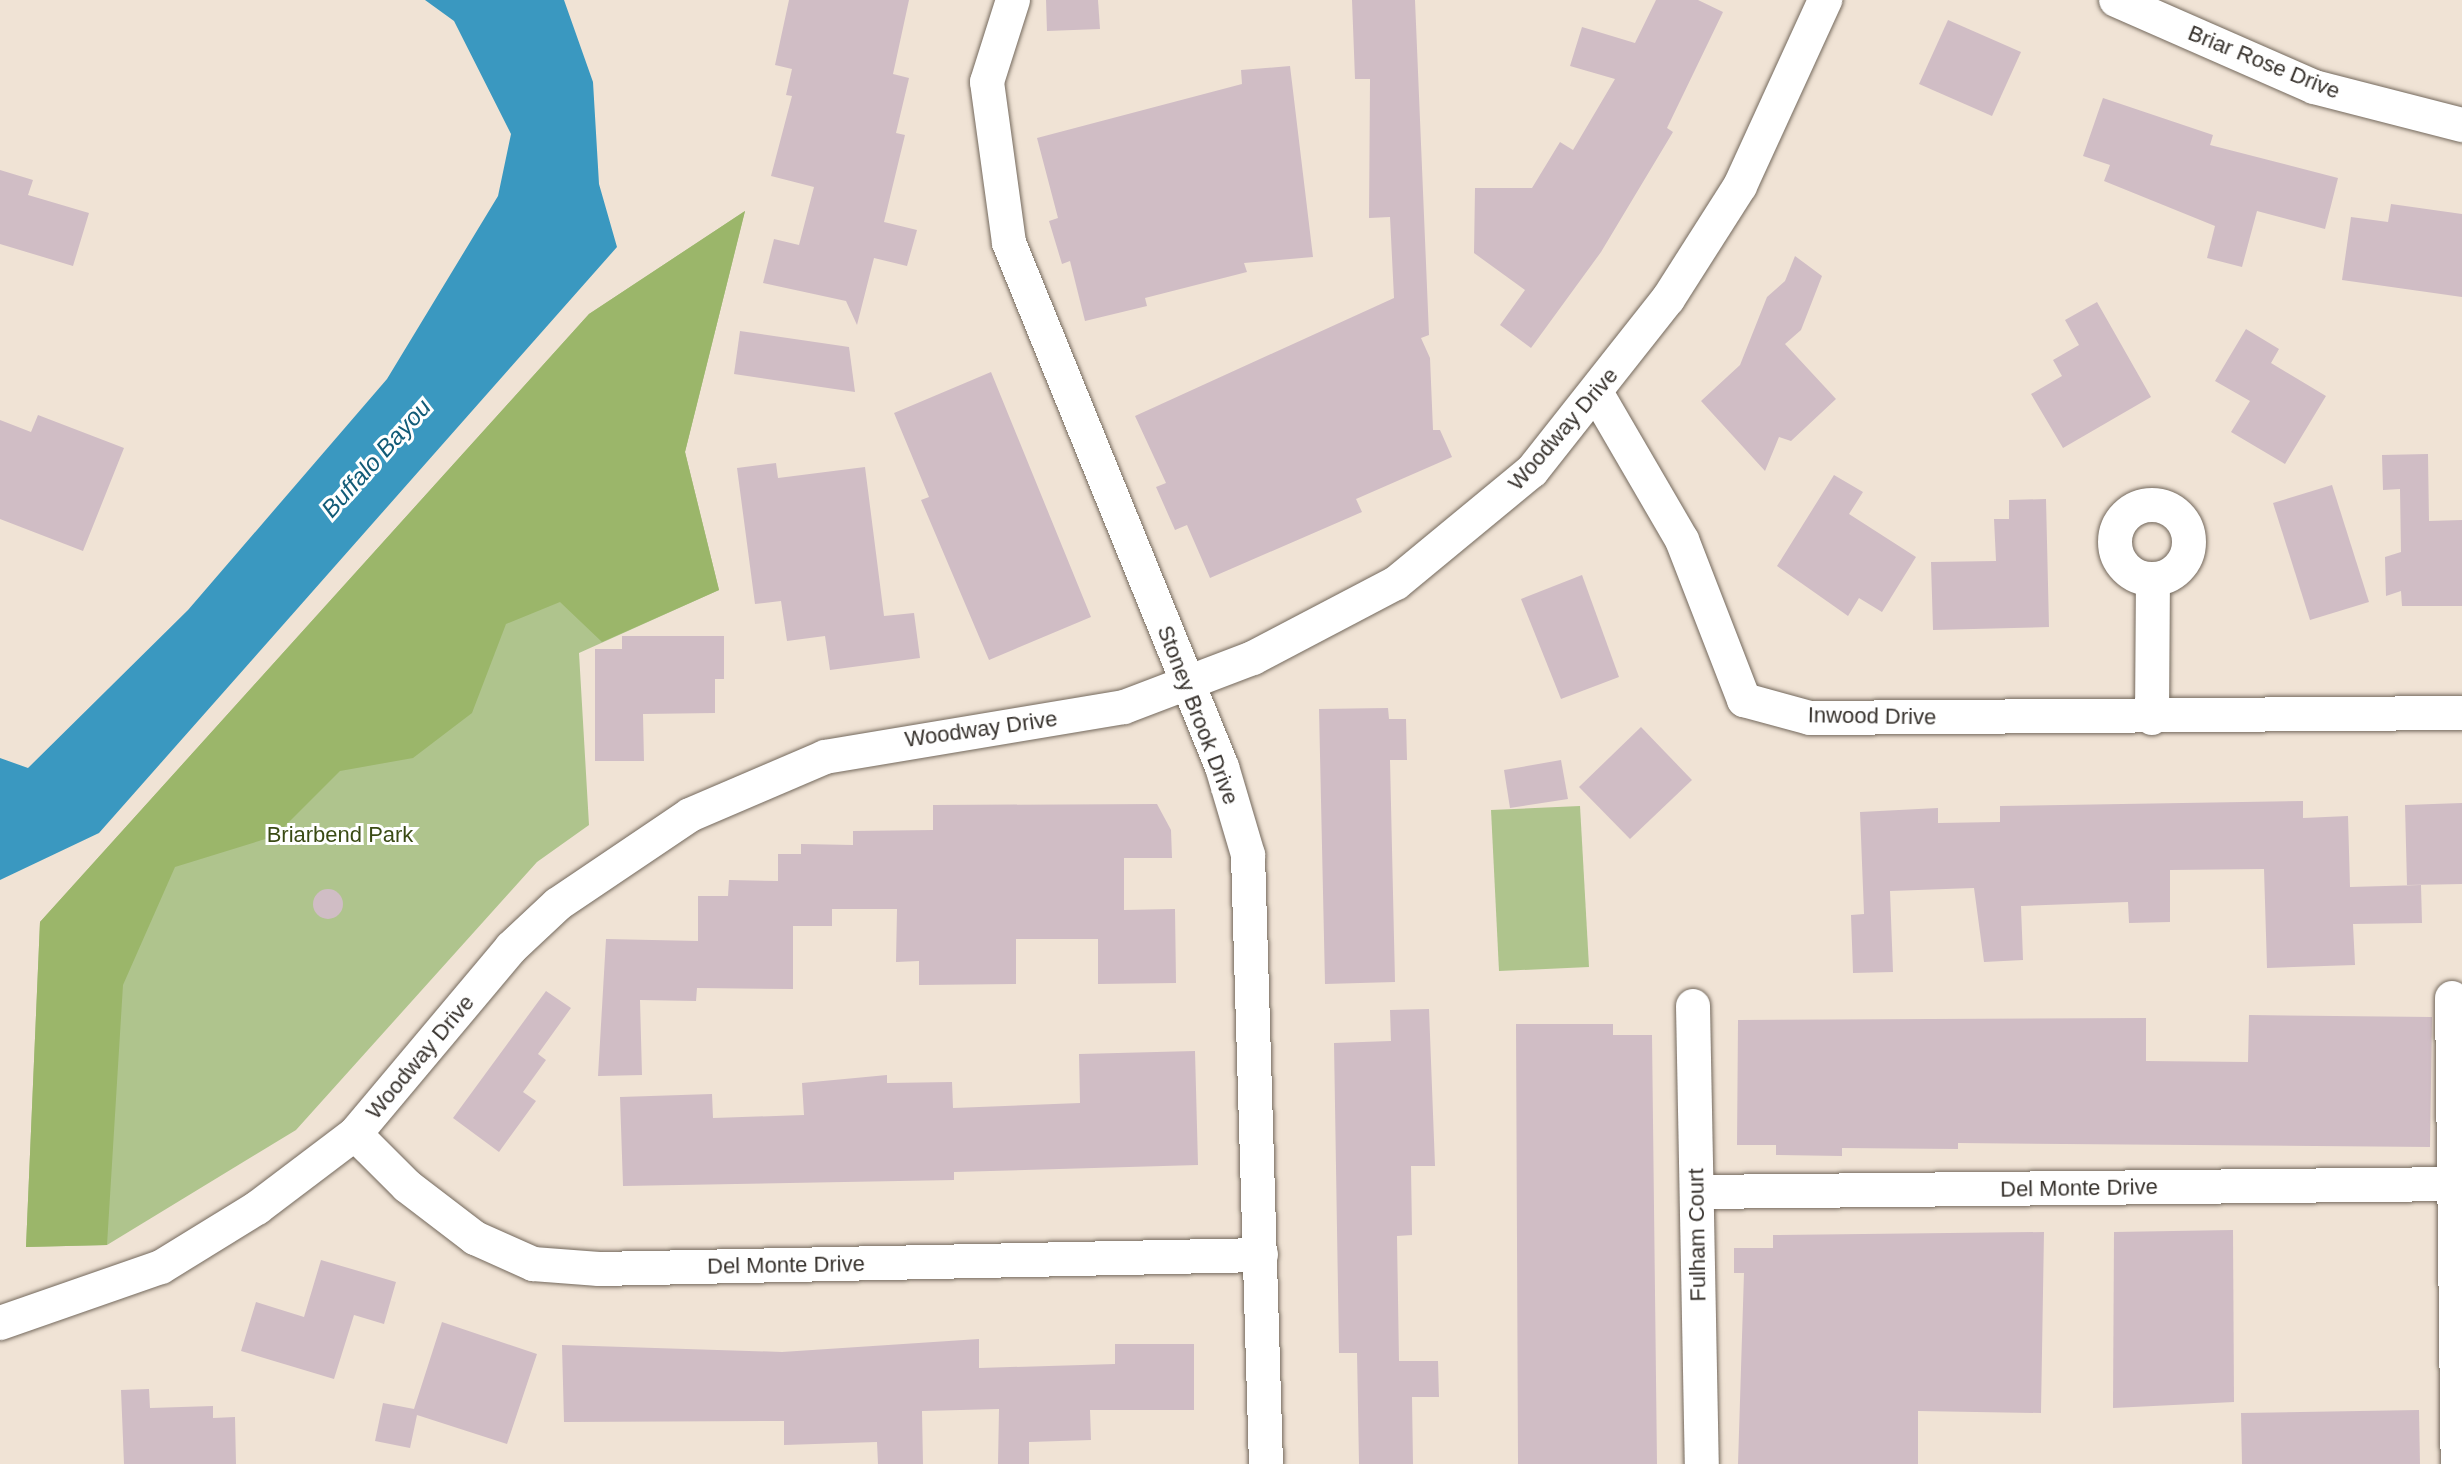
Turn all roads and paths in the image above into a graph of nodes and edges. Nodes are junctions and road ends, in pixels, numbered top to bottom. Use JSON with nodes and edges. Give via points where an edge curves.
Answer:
{"nodes":[{"id":1,"x":1013,"y":0,"type":"edge"},
{"id":2,"x":1825,"y":0,"type":"edge"},
{"id":3,"x":2116,"y":0,"type":"edge"},
{"id":4,"x":2462,"y":125,"type":"edge"},
{"id":5,"x":1597,"y":394,"type":"junction"},
{"id":6,"x":2153,"y":579,"type":"dead end"},
{"id":7,"x":1189,"y":684,"type":"junction"},
{"id":8,"x":2462,"y":713,"type":"edge"},
{"id":9,"x":2152,"y":718,"type":"junction"},
{"id":10,"x":2452,"y":998,"type":"dead end"},
{"id":11,"x":1693,"y":1006,"type":"dead end"},
{"id":12,"x":355,"y":1134,"type":"junction"},
{"id":13,"x":2458,"y":1184,"type":"edge"},
{"id":14,"x":1697,"y":1192,"type":"junction"},
{"id":15,"x":1261,"y":1255,"type":"junction"},
{"id":16,"x":0,"y":1323,"type":"edge"},
{"id":17,"x":1266,"y":1464,"type":"edge"},
{"id":18,"x":1702,"y":1464,"type":"edge"},
{"id":19,"x":2458,"y":1464,"type":"edge"}],
"edges":[{"from":1,"to":7,"type":"street","name":"Stoney Brook Drive","via":[[987,82],[1009,243]]},
{"from":2,"to":5,"type":"street","name":"Woodway Drive","via":[[1740,186],[1668,299]]},
{"from":3,"to":4,"type":"street","name":"Briar Rose Drive","via":[[2314,87]]},
{"from":5,"to":7,"type":"street","name":"Woodway Drive","via":[[1532,471],[1396,583],[1253,658]]},
{"from":5,"to":9,"type":"street","name":"Inwood Drive","via":[[1682,540],[1744,700],[1810,718]]},
{"from":6,"to":9,"type":"street"},
{"from":7,"to":12,"type":"street","name":"Woodway Drive","via":[[1124,707],[825,757],[690,815],[578,889],[511,948]]},
{"from":7,"to":15,"type":"street","name":"Stoney Brook Drive","via":[[1248,855]]},
{"from":8,"to":9,"type":"street","name":"Inwood Drive"},
{"from":10,"to":13,"type":"street"},
{"from":11,"to":14,"type":"street","name":"Fulham Court"},
{"from":12,"to":15,"type":"street","name":"Del Monte Drive","via":[[407,1186],[475,1238],[533,1264],[599,1269]]},
{"from":12,"to":16,"type":"street","name":"Woodway Drive","via":[[257,1208],[161,1267]]},
{"from":13,"to":14,"type":"street","name":"Del Monte Drive"},
{"from":13,"to":19,"type":"street"},
{"from":14,"to":18,"type":"street","name":"Fulham Court"},
{"from":15,"to":17,"type":"street","name":"Stoney Brook Drive"}]}
